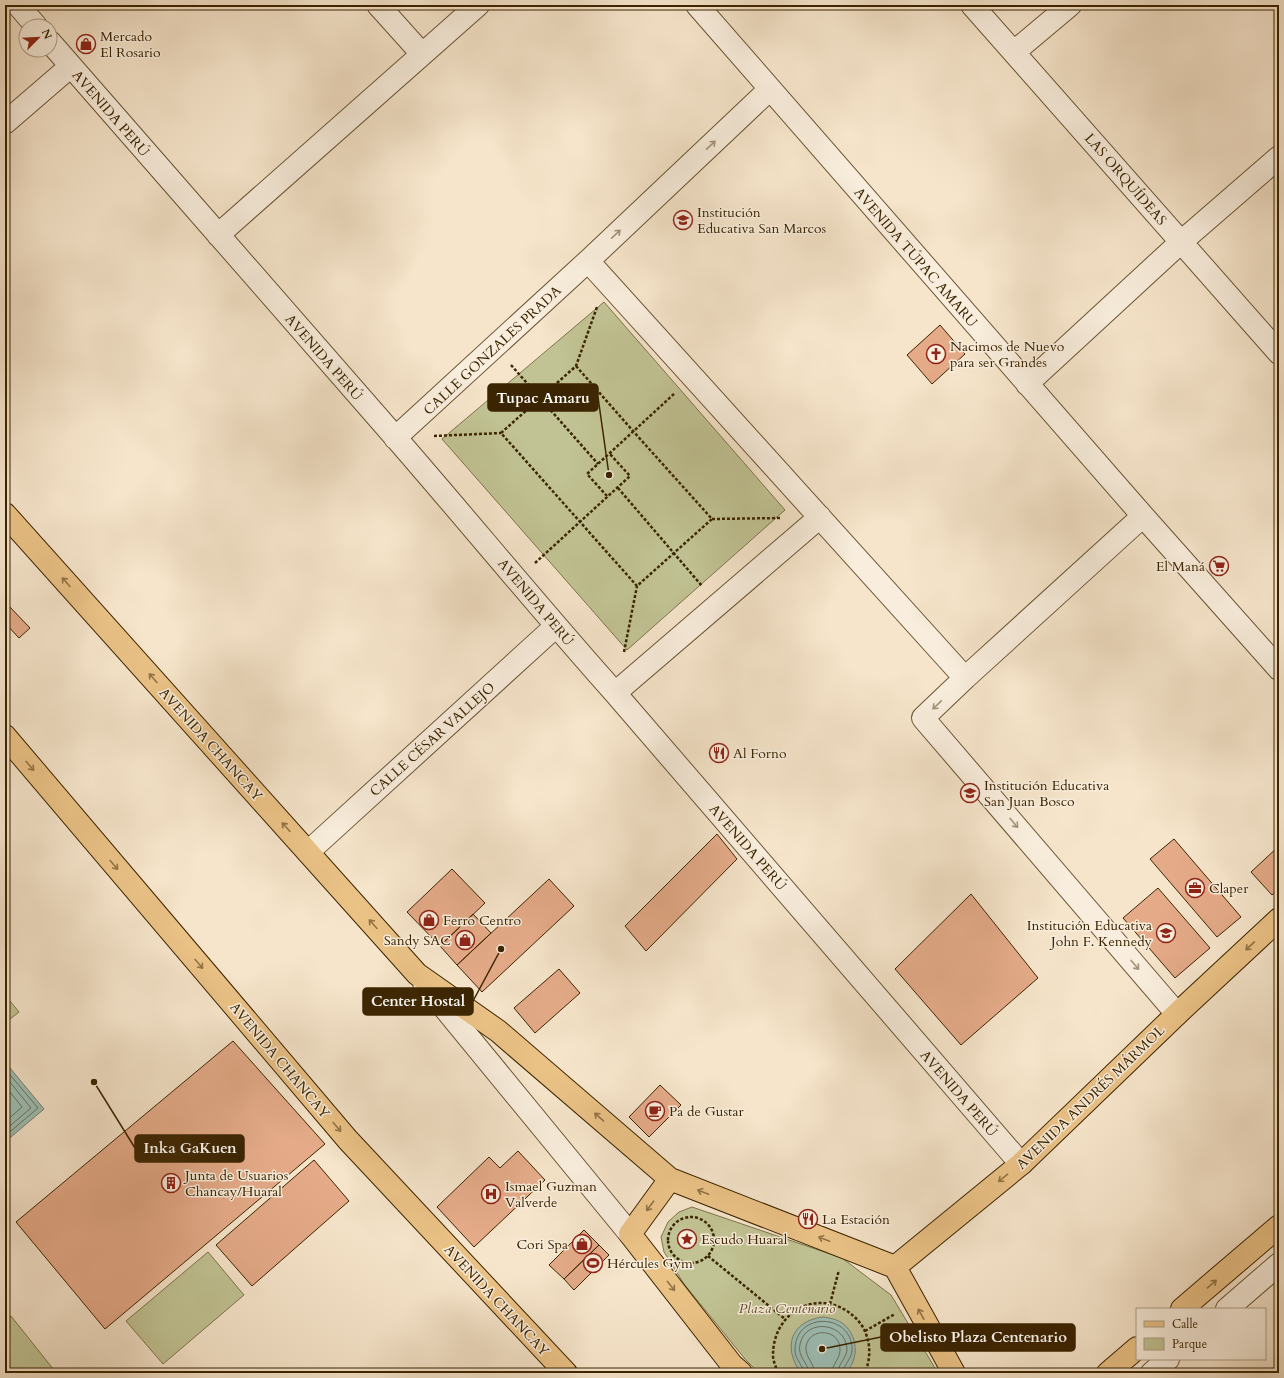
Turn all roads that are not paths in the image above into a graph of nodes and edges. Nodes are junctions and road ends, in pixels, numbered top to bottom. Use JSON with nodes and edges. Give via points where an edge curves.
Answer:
{"nodes":[{"id":1,"x":18,"y":5,"type":"edge"},
{"id":2,"x":378,"y":5,"type":"edge"},
{"id":3,"x":478,"y":5,"type":"edge"},
{"id":4,"x":697,"y":5,"type":"edge"},
{"id":5,"x":972,"y":5,"type":"edge"},
{"id":6,"x":1070,"y":5,"type":"edge"},
{"id":7,"x":29,"y":18,"type":"edge"},
{"id":8,"x":58,"y":51,"type":"edge"},
{"id":9,"x":1014,"y":52,"type":"junction"},
{"id":10,"x":422,"y":54,"type":"junction"},
{"id":11,"x":71,"y":66,"type":"junction"},
{"id":12,"x":770,"y":89,"type":"junction"},
{"id":13,"x":5,"y":123,"type":"edge"},
{"id":14,"x":1279,"y":157,"type":"edge"},
{"id":15,"x":218,"y":235,"type":"junction"},
{"id":16,"x":1181,"y":242,"type":"junction"},
{"id":17,"x":588,"y":261,"type":"junction"},
{"id":18,"x":1279,"y":353,"type":"edge"},
{"id":19,"x":1027,"y":384,"type":"junction"},
{"id":20,"x":396,"y":438,"type":"junction"},
{"id":21,"x":5,"y":514,"type":"edge"},
{"id":22,"x":1143,"y":516,"type":"junction"},
{"id":23,"x":820,"y":517,"type":"junction"},
{"id":24,"x":556,"y":626,"type":"junction"},
{"id":25,"x":1279,"y":669,"type":"edge"},
{"id":26,"x":965,"y":678,"type":"junction"},
{"id":27,"x":615,"y":693,"type":"junction"},
{"id":28,"x":5,"y":736,"type":"edge"},
{"id":29,"x":308,"y":852,"type":"junction"},
{"id":30,"x":1279,"y":919,"type":"edge"},
{"id":31,"x":417,"y":974,"type":"junction"},
{"id":32,"x":1177,"y":1014,"type":"junction"},
{"id":33,"x":1021,"y":1164,"type":"junction"},
{"id":34,"x":670,"y":1179,"type":"junction"},
{"id":35,"x":1279,"y":1226,"type":"edge"},
{"id":36,"x":630,"y":1234,"type":"junction"},
{"id":37,"x":1279,"y":1264,"type":"edge"},
{"id":38,"x":895,"y":1267,"type":"junction"},
{"id":39,"x":1183,"y":1308,"type":"edge"},
{"id":40,"x":1228,"y":1308,"type":"edge"},
{"id":41,"x":1136,"y":1349,"type":"edge"},
{"id":42,"x":1167,"y":1360,"type":"edge"},
{"id":43,"x":566,"y":1373,"type":"edge"},
{"id":44,"x":741,"y":1373,"type":"edge"},
{"id":45,"x":954,"y":1373,"type":"edge"},
{"id":46,"x":1108,"y":1373,"type":"edge"},
{"id":47,"x":1152,"y":1373,"type":"edge"}],
"edges":[{"from":1,"to":7,"type":"street"},
{"from":2,"to":10,"type":"street"},
{"from":3,"to":10,"type":"street"},
{"from":4,"to":12,"type":"street","name":"AVENIDA TÚPAC AMARU"},
{"from":5,"to":9,"type":"street","name":"LAS ORQUÍDEAS"},
{"from":6,"to":9,"type":"street"},
{"from":8,"to":11,"type":"street","name":"AVENIDA PERÚ"},
{"from":9,"to":16,"type":"street","name":"LAS ORQUÍDEAS"},
{"from":10,"to":15,"type":"street"},
{"from":11,"to":13,"type":"street"},
{"from":11,"to":15,"type":"street","name":"AVENIDA PERÚ"},
{"from":17,"to":12,"type":"street","name":"CALLE GONZALES PRADA","one_way":true},
{"from":12,"to":19,"type":"street","name":"AVENIDA TÚPAC AMARU"},
{"from":14,"to":16,"type":"street"},
{"from":15,"to":20,"type":"street","name":"AVENIDA PERÚ"},
{"from":16,"to":18,"type":"street","name":"LAS ORQUÍDEAS"},
{"from":16,"to":19,"type":"street"},
{"from":17,"to":20,"type":"street","name":"CALLE GONZALES PRADA"},
{"from":17,"to":23,"type":"street"},
{"from":19,"to":22,"type":"street","name":"AVENIDA TÚPAC AMARU"},
{"from":20,"to":24,"type":"street","name":"AVENIDA PERÚ"},
{"from":29,"to":21,"type":"main road","name":"AVENIDA CHANCAY","one_way":true},
{"from":22,"to":25,"type":"street","name":"AVENIDA TÚPAC AMARU"},
{"from":22,"to":26,"type":"street"},
{"from":23,"to":26,"type":"street"},
{"from":23,"to":27,"type":"street"},
{"from":24,"to":27,"type":"street","name":"AVENIDA PERÚ"},
{"from":24,"to":29,"type":"street","name":"CALLE CÉSAR VALLEJO"},
{"from":26,"to":32,"type":"street","one_way":true,"via":[[923,718]]},
{"from":27,"to":33,"type":"street","name":"AVENIDA PERÚ"},
{"from":28,"to":43,"type":"main road","name":"AVENIDA CHANCAY","one_way":true,"via":[[348,1140]]},
{"from":31,"to":29,"type":"main road","name":"AVENIDA CHANCAY","one_way":true},
{"from":30,"to":32,"type":"main road","name":"AVENIDA ANDRÉS MÁRMOL","one_way":true},
{"from":34,"to":31,"type":"main road","name":"AVENIDA CHANCAY","one_way":true,"via":[[498,1031]]},
{"from":31,"to":36,"type":"street","name":"AVENIDA CHANCAY"},
{"from":32,"to":33,"type":"main road","name":"AVENIDA ANDRÉS MÁRMOL"},
{"from":33,"to":38,"type":"main road","name":"AVENIDA ANDRÉS MÁRMOL","one_way":true},
{"from":34,"to":36,"type":"main road","one_way":true},
{"from":38,"to":34,"type":"main road","name":"AVENIDA CHANCAY","one_way":true},
{"from":39,"to":35,"type":"main road","one_way":true},
{"from":36,"to":44,"type":"main road","one_way":true,"via":[[732,1366]]},
{"from":37,"to":40,"type":"street"},
{"from":45,"to":38,"type":"main road","one_way":true},
{"from":41,"to":46,"type":"main road"},
{"from":42,"to":47,"type":"street"}]}
